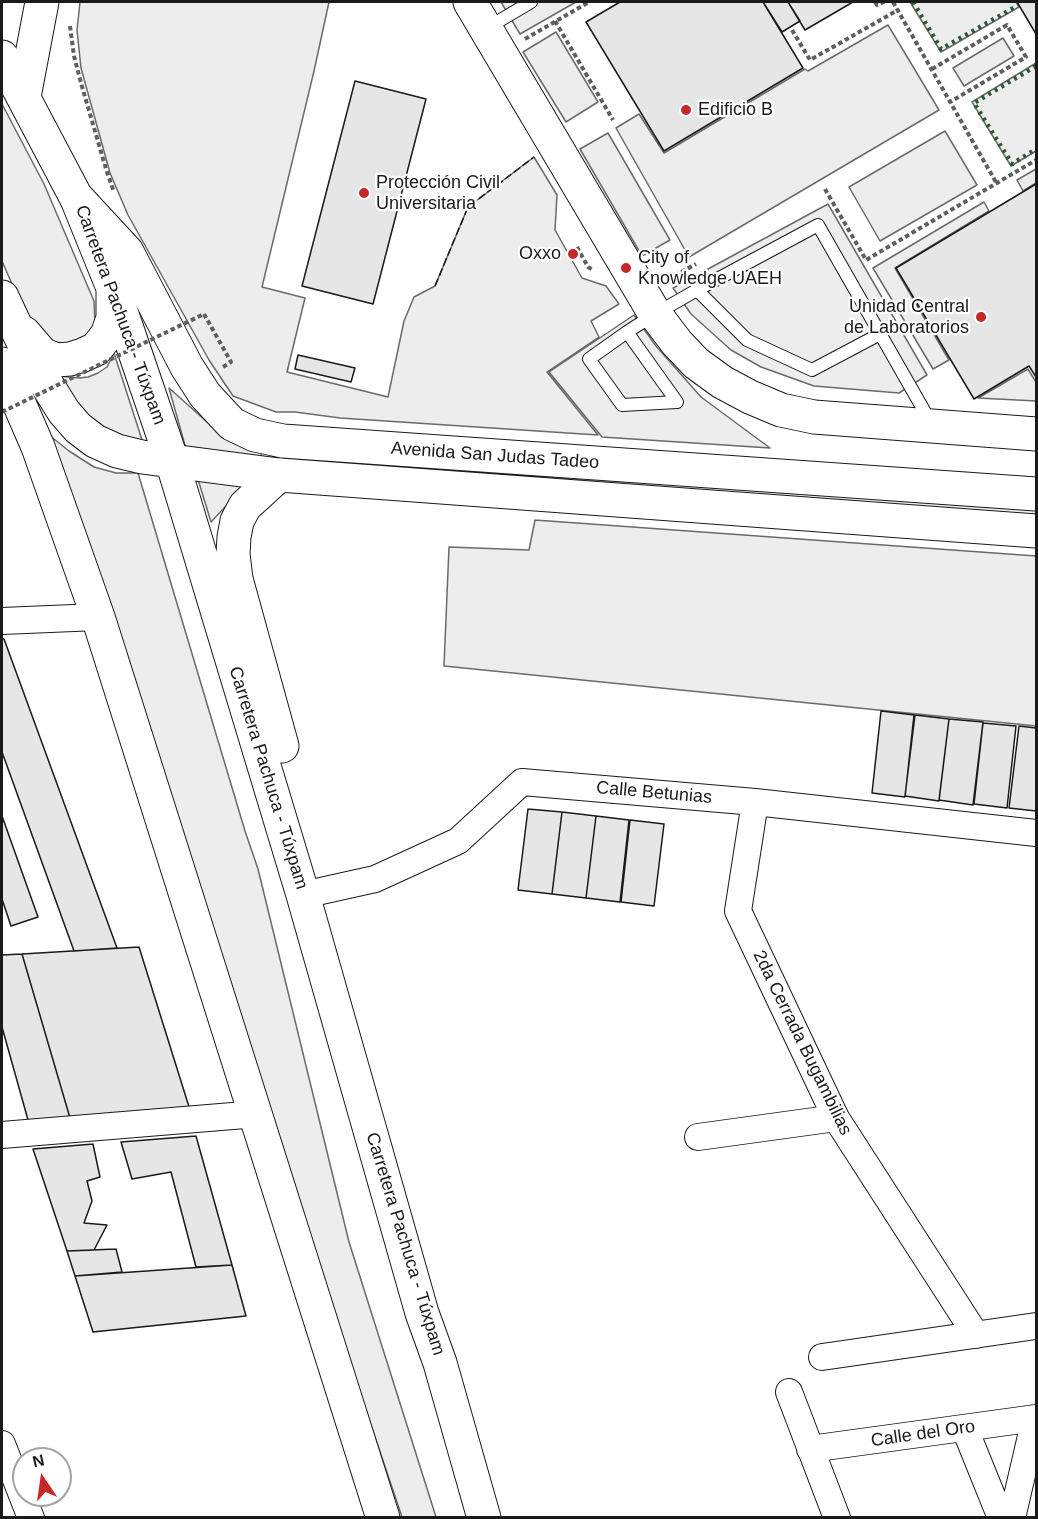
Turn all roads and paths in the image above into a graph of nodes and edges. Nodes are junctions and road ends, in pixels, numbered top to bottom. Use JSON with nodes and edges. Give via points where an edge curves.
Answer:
{"nodes":[{"id":1,"x":42,"y":2,"type":"edge"},
{"id":2,"x":531,"y":2,"type":"edge"},
{"id":3,"x":589,"y":2,"type":"edge"},
{"id":4,"x":875,"y":2,"type":"edge"},
{"id":5,"x":884,"y":2,"type":"edge"},
{"id":6,"x":893,"y":2,"type":"edge"},
{"id":7,"x":897,"y":10,"type":"junction"},
{"id":8,"x":478,"y":15,"type":"edge"},
{"id":9,"x":69,"y":23,"type":"dead end"},
{"id":10,"x":792,"y":30,"type":"dead end"},
{"id":11,"x":2,"y":54,"type":"edge"},
{"id":12,"x":932,"y":69,"type":"junction"},
{"id":13,"x":24,"y":97,"type":"junction"},
{"id":14,"x":950,"y":102,"type":"junction"},
{"id":15,"x":613,"y":120,"type":"dead end"},
{"id":16,"x":1036,"y":160,"type":"edge"},
{"id":17,"x":997,"y":184,"type":"junction"},
{"id":18,"x":825,"y":189,"type":"dead end"},
{"id":19,"x":77,"y":199,"type":"junction"},
{"id":20,"x":117,"y":200,"type":"dead end"},
{"id":21,"x":113,"y":288,"type":"junction"},
{"id":22,"x":697,"y":290,"type":"junction"},
{"id":23,"x":3,"y":301,"type":"edge"},
{"id":24,"x":656,"y":315,"type":"junction"},
{"id":25,"x":183,"y":322,"type":"dead end"},
{"id":26,"x":189,"y":332,"type":"dead end"},
{"id":27,"x":627,"y":332,"type":"junction"},
{"id":28,"x":880,"y":333,"type":"junction"},
{"id":29,"x":231,"y":362,"type":"dead end"},
{"id":30,"x":2,"y":363,"type":"edge"},
{"id":31,"x":2,"y":412,"type":"edge"},
{"id":32,"x":932,"y":426,"type":"junction"},
{"id":33,"x":1036,"y":434,"type":"edge"},
{"id":34,"x":283,"y":441,"type":"junction"},
{"id":35,"x":172,"y":460,"type":"junction"},
{"id":36,"x":279,"y":475,"type":"junction"},
{"id":37,"x":1036,"y":494,"type":"edge"},
{"id":38,"x":1036,"y":531,"type":"edge"},
{"id":39,"x":98,"y":617,"type":"junction"},
{"id":40,"x":2,"y":621,"type":"edge"},
{"id":41,"x":754,"y":802,"type":"junction"},
{"id":42,"x":283,"y":826,"type":"junction"},
{"id":43,"x":1036,"y":833,"type":"edge"},
{"id":44,"x":303,"y":895,"type":"junction"},
{"id":45,"x":257,"y":1114,"type":"junction"},
{"id":46,"x":836,"y":1118,"type":"junction"},
{"id":47,"x":2,"y":1135,"type":"edge"},
{"id":48,"x":698,"y":1137,"type":"dead end"},
{"id":49,"x":1036,"y":1326,"type":"edge"},
{"id":50,"x":976,"y":1335,"type":"junction"},
{"id":51,"x":822,"y":1357,"type":"dead end"},
{"id":52,"x":789,"y":1392,"type":"dead end"},
{"id":53,"x":1036,"y":1418,"type":"edge"},
{"id":54,"x":965,"y":1429,"type":"junction"},
{"id":55,"x":2,"y":1444,"type":"edge"},
{"id":56,"x":810,"y":1449,"type":"junction"},
{"id":57,"x":31,"y":1518,"type":"edge"},
{"id":58,"x":384,"y":1518,"type":"edge"},
{"id":59,"x":484,"y":1518,"type":"edge"},
{"id":60,"x":837,"y":1518,"type":"edge"},
{"id":61,"x":1000,"y":1518,"type":"edge"},
{"id":62,"x":1012,"y":1518,"type":"edge"}],
"edges":[{"from":1,"to":13,"type":"main road"},
{"from":2,"to":8,"type":"lane"},
{"from":3,"to":15,"type":"path","via":[[555,21]]},
{"from":4,"to":5,"type":"path"},
{"from":6,"to":7,"type":"path"},
{"from":7,"to":10,"type":"path","via":[[810,60]]},
{"from":7,"to":12,"type":"path"},
{"from":8,"to":24,"type":"main road"},
{"from":9,"to":20,"type":"path","via":[[81,84]]},
{"from":11,"to":13,"type":"main road","name":"Carretera Pachuca - Túxpam"},
{"from":12,"to":14,"type":"path"},
{"from":12,"to":14,"type":"path","via":[[1006,25],[1026,57]]},
{"from":13,"to":19,"type":"main road","name":"Carretera Pachuca - Túxpam"},
{"from":14,"to":17,"type":"path"},
{"from":16,"to":17,"type":"path"},
{"from":17,"to":18,"type":"path","via":[[866,260]]},
{"from":19,"to":21,"type":"main road","name":"Carretera Pachuca - Túxpam"},
{"from":19,"to":34,"type":"main road","name":"Avenida San Judas Tadeo","via":[[127,252],[205,395],[232,424],[255,435]]},
{"from":21,"to":23,"type":"main road","via":[[107,335],[96,349],[70,359],[56,360],[42,354]]},
{"from":21,"to":35,"type":"main road","name":"Carretera Pachuca - Túxpam"},
{"from":22,"to":24,"type":"lane"},
{"from":22,"to":28,"type":"lane","via":[[747,340],[812,370]]},
{"from":22,"to":28,"type":"lane","via":[[818,225]]},
{"from":23,"to":35,"type":"main road","name":"Avenida San Judas Tadeo","via":[[31,359],[78,428],[117,451]]},
{"from":24,"to":27,"type":"lane"},
{"from":24,"to":32,"type":"main road","via":[[696,363],[750,398],[814,417]]},
{"from":25,"to":26,"type":"path"},
{"from":27,"to":27,"type":"lane","via":[[589,359],[622,405],[676,402]]},
{"from":28,"to":32,"type":"lane"},
{"from":29,"to":31,"type":"path","bridge":true,"via":[[204,314]]},
{"from":30,"to":39,"type":"main road","via":[[38,447]]},
{"from":32,"to":33,"type":"main road"},
{"from":34,"to":36,"type":"main road"},
{"from":34,"to":37,"type":"main road","name":"Avenida San Judas Tadeo"},
{"from":35,"to":36,"type":"main road","name":"Avenida San Judas Tadeo"},
{"from":35,"to":42,"type":"main road","name":"Carretera Pachuca - Túxpam"},
{"from":36,"to":38,"type":"main road","name":"Avenida San Judas Tadeo"},
{"from":36,"to":42,"type":"main road","via":[[245,506],[237,520],[233,554],[236,579],[283,750]]},
{"from":39,"to":40,"type":"street"},
{"from":39,"to":45,"type":"main road"},
{"from":41,"to":43,"type":"street","name":"Calle Betunias"},
{"from":41,"to":44,"type":"street","name":"Calle Betunias","via":[[522,782],[458,841],[375,879]]},
{"from":41,"to":46,"type":"street","name":"2da Cerrada Bugambilias","via":[[738,911]]},
{"from":42,"to":44,"type":"main road","name":"Carretera Pachuca - Túxpam"},
{"from":44,"to":59,"type":"main road","name":"Carretera Pachuca - Túxpam"},
{"from":45,"to":47,"type":"street"},
{"from":45,"to":58,"type":"main road"},
{"from":46,"to":48,"type":"street"},
{"from":46,"to":50,"type":"street","name":"2da Cerrada Bugambilias"},
{"from":49,"to":50,"type":"street"},
{"from":50,"to":51,"type":"street"},
{"from":52,"to":56,"type":"street"},
{"from":53,"to":54,"type":"street","name":"Calle del Oro"},
{"from":53,"to":62,"type":"street"},
{"from":54,"to":56,"type":"street","name":"Calle del Oro"},
{"from":54,"to":61,"type":"street"},
{"from":55,"to":57,"type":"street"},
{"from":56,"to":60,"type":"street"}]}
